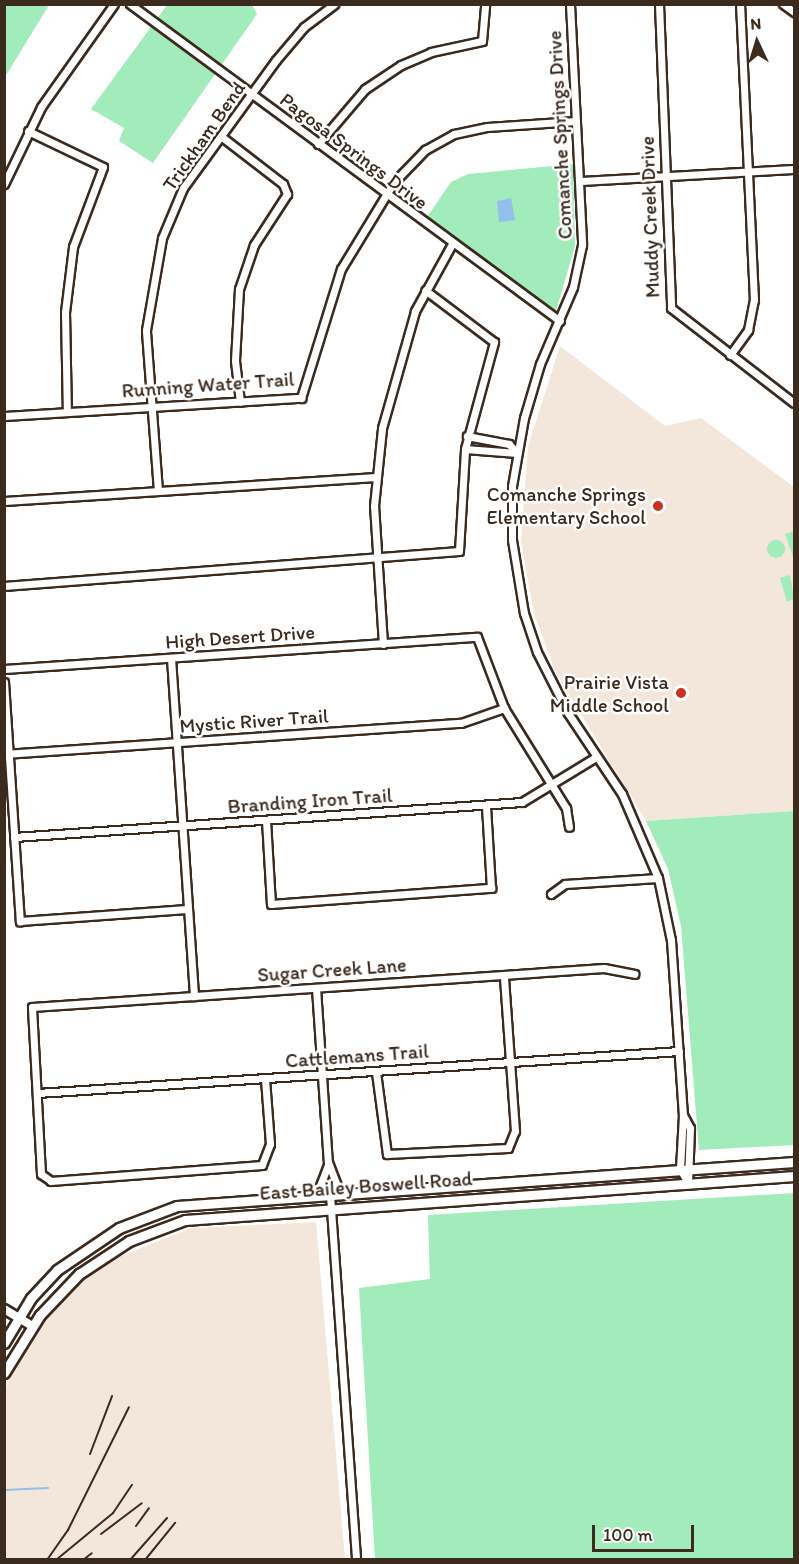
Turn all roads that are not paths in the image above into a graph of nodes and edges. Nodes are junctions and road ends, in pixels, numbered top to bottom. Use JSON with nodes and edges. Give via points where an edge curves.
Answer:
{"nodes":[{"id":1,"x":114,"y":4,"type":"edge"},
{"id":2,"x":130,"y":4,"type":"edge"},
{"id":3,"x":485,"y":4,"type":"edge"},
{"id":4,"x":570,"y":4,"type":"edge"},
{"id":5,"x":659,"y":4,"type":"edge"},
{"id":6,"x":740,"y":4,"type":"edge"},
{"id":7,"x":783,"y":4,"type":"edge"},
{"id":8,"x":333,"y":5,"type":"edge"},
{"id":9,"x":795,"y":12,"type":"edge"},
{"id":10,"x":254,"y":96,"type":"junction"},
{"id":11,"x":576,"y":121,"type":"junction"},
{"id":12,"x":28,"y":131,"type":"junction"},
{"id":13,"x":222,"y":137,"type":"junction"},
{"id":14,"x":318,"y":144,"type":"junction"},
{"id":15,"x":795,"y":169,"type":"edge"},
{"id":16,"x":750,"y":171,"type":"junction"},
{"id":17,"x":665,"y":175,"type":"junction"},
{"id":18,"x":580,"y":181,"type":"junction"},
{"id":19,"x":4,"y":184,"type":"edge"},
{"id":20,"x":386,"y":195,"type":"junction"},
{"id":21,"x":452,"y":244,"type":"junction"},
{"id":22,"x":425,"y":290,"type":"junction"},
{"id":23,"x":560,"y":321,"type":"junction"},
{"id":24,"x":730,"y":355,"type":"junction"},
{"id":25,"x":240,"y":402,"type":"junction"},
{"id":26,"x":795,"y":404,"type":"edge"},
{"id":27,"x":152,"y":406,"type":"junction"},
{"id":28,"x":68,"y":411,"type":"junction"},
{"id":29,"x":4,"y":416,"type":"edge"},
{"id":30,"x":467,"y":436,"type":"junction"},
{"id":31,"x":465,"y":449,"type":"junction"},
{"id":32,"x":517,"y":453,"type":"junction"},
{"id":33,"x":376,"y":477,"type":"junction"},
{"id":34,"x":158,"y":491,"type":"junction"},
{"id":35,"x":4,"y":501,"type":"edge"},
{"id":36,"x":377,"y":560,"type":"junction"},
{"id":37,"x":4,"y":586,"type":"edge"},
{"id":38,"x":383,"y":644,"type":"junction"},
{"id":39,"x":171,"y":658,"type":"junction"},
{"id":40,"x":4,"y":669,"type":"edge"},
{"id":41,"x":4,"y":682,"type":"edge"},
{"id":42,"x":504,"y":708,"type":"junction"},
{"id":43,"x":177,"y":742,"type":"junction"},
{"id":44,"x":6,"y":754,"type":"edge"},
{"id":45,"x":596,"y":757,"type":"junction"},
{"id":46,"x":552,"y":787,"type":"junction"},
{"id":47,"x":486,"y":806,"type":"junction"},
{"id":48,"x":266,"y":820,"type":"junction"},
{"id":49,"x":182,"y":826,"type":"junction"},
{"id":50,"x":568,"y":826,"type":"dead end"},
{"id":51,"x":14,"y":837,"type":"junction"},
{"id":52,"x":657,"y":878,"type":"junction"},
{"id":53,"x":551,"y":894,"type":"dead end"},
{"id":54,"x":187,"y":909,"type":"junction"},
{"id":55,"x":634,"y":974,"type":"dead end"},
{"id":56,"x":504,"y":976,"type":"junction"},
{"id":57,"x":316,"y":988,"type":"junction"},
{"id":58,"x":194,"y":996,"type":"junction"},
{"id":59,"x":679,"y":1051,"type":"junction"},
{"id":60,"x":510,"y":1063,"type":"junction"},
{"id":61,"x":376,"y":1072,"type":"junction"},
{"id":62,"x":322,"y":1075,"type":"junction"},
{"id":63,"x":265,"y":1079,"type":"junction"},
{"id":64,"x":37,"y":1093,"type":"junction"},
{"id":65,"x":683,"y":1115,"type":"junction"},
{"id":66,"x":328,"y":1162,"type":"junction"},
{"id":67,"x":795,"y":1162,"type":"edge"},
{"id":68,"x":693,"y":1168,"type":"junction"},
{"id":69,"x":680,"y":1169,"type":"junction"},
{"id":70,"x":795,"y":1176,"type":"edge"},
{"id":71,"x":688,"y":1183,"type":"junction"},
{"id":72,"x":335,"y":1195,"type":"junction"},
{"id":73,"x":316,"y":1196,"type":"junction"},
{"id":74,"x":331,"y":1206,"type":"junction"},
{"id":75,"x":4,"y":1309,"type":"edge"},
{"id":76,"x":20,"y":1318,"type":"junction"},
{"id":77,"x":32,"y":1326,"type":"junction"},
{"id":78,"x":4,"y":1343,"type":"edge"},
{"id":79,"x":4,"y":1373,"type":"edge"},
{"id":80,"x":356,"y":1560,"type":"edge"}],
"edges":[{"from":1,"to":12,"type":"street"},
{"from":2,"to":10,"type":"street","name":"Pagosa Springs Drive"},
{"from":3,"to":14,"type":"street","via":[[482,41],[431,52],[401,65],[365,89]]},
{"from":4,"to":11,"type":"street","name":"Comanche Springs Drive"},
{"from":5,"to":17,"type":"street","name":"Muddy Creek Drive"},
{"from":6,"to":16,"type":"street"},
{"from":7,"to":9,"type":"street"},
{"from":8,"to":10,"type":"street","name":"Trickham Bend","via":[[304,27]]},
{"from":10,"to":13,"type":"street","name":"Trickham Bend"},
{"from":10,"to":14,"type":"street","name":"Pagosa Springs Drive"},
{"from":11,"to":18,"type":"street","name":"Comanche Springs Drive"},
{"from":11,"to":20,"type":"street","name":"Running Water Trail","via":[[454,134],[425,150]]},
{"from":12,"to":19,"type":"street"},
{"from":12,"to":28,"type":"street","via":[[103,167],[73,247],[65,312]]},
{"from":13,"to":25,"type":"street","via":[[283,184],[287,194],[254,245],[239,289],[235,330]]},
{"from":13,"to":27,"type":"street","name":"Trickham Bend","via":[[183,188],[154,269],[146,330]]},
{"from":14,"to":20,"type":"street","name":"Pagosa Springs Drive"},
{"from":15,"to":16,"type":"street"},
{"from":16,"to":17,"type":"street"},
{"from":16,"to":24,"type":"street","via":[[754,309],[748,330]]},
{"from":17,"to":18,"type":"street"},
{"from":17,"to":24,"type":"street","name":"Muddy Creek Drive","via":[[671,308]]},
{"from":18,"to":23,"type":"street","name":"Comanche Springs Drive","via":[[581,255]]},
{"from":20,"to":21,"type":"street","name":"Pagosa Springs Drive"},
{"from":20,"to":25,"type":"street","name":"Running Water Trail","via":[[341,269],[301,398]]},
{"from":21,"to":22,"type":"street"},
{"from":21,"to":23,"type":"street","name":"Pagosa Springs Drive"},
{"from":22,"to":30,"type":"street","via":[[494,342]]},
{"from":22,"to":33,"type":"street","via":[[390,392]]},
{"from":23,"to":32,"type":"street","name":"Comanche Springs Drive","via":[[537,372]]},
{"from":24,"to":26,"type":"street","name":"Muddy Creek Drive"},
{"from":25,"to":27,"type":"street","name":"Running Water Trail"},
{"from":27,"to":28,"type":"street","name":"Running Water Trail"},
{"from":27,"to":34,"type":"street","name":"Trickham Bend"},
{"from":28,"to":29,"type":"street","name":"Running Water Trail"},
{"from":30,"to":31,"type":"street"},
{"from":30,"to":32,"type":"street","via":[[509,444]]},
{"from":31,"to":32,"type":"street"},
{"from":31,"to":36,"type":"street","via":[[459,551]]},
{"from":32,"to":45,"type":"street","name":"Comanche Springs Drive","via":[[512,531],[524,613],[551,682]]},
{"from":33,"to":34,"type":"street"},
{"from":33,"to":36,"type":"street"},
{"from":34,"to":35,"type":"street"},
{"from":36,"to":37,"type":"street"},
{"from":36,"to":38,"type":"street"},
{"from":38,"to":39,"type":"street","name":"High Desert Drive"},
{"from":38,"to":42,"type":"street","name":"High Desert Drive","via":[[477,637]]},
{"from":39,"to":40,"type":"street","name":"High Desert Drive"},
{"from":39,"to":43,"type":"street"},
{"from":41,"to":44,"type":"street"},
{"from":42,"to":43,"type":"street","name":"Mystic River Trail","via":[[461,723]]},
{"from":42,"to":46,"type":"street"},
{"from":43,"to":44,"type":"street","name":"Mystic River Trail"},
{"from":43,"to":49,"type":"street"},
{"from":44,"to":51,"type":"street"},
{"from":45,"to":46,"type":"street","name":"Branding Iron Trail"},
{"from":45,"to":52,"type":"street","name":"Comanche Springs Drive","via":[[628,805]]},
{"from":46,"to":47,"type":"street","name":"Branding Iron Trail","via":[[522,802]]},
{"from":46,"to":50,"type":"street","via":[[566,808]]},
{"from":47,"to":48,"type":"street","name":"Branding Iron Trail"},
{"from":47,"to":48,"type":"street","via":[[491,888],[271,904]]},
{"from":48,"to":49,"type":"street","name":"Branding Iron Trail"},
{"from":49,"to":51,"type":"street","name":"Branding Iron Trail"},
{"from":49,"to":54,"type":"street"},
{"from":51,"to":54,"type":"street","via":[[20,921]]},
{"from":52,"to":53,"type":"street","via":[[565,884]]},
{"from":52,"to":59,"type":"street","name":"Comanche Springs Drive","via":[[671,940]]},
{"from":54,"to":58,"type":"street"},
{"from":55,"to":56,"type":"street","name":"Sugar Creek Lane","via":[[611,968]]},
{"from":56,"to":57,"type":"street","name":"Sugar Creek Lane"},
{"from":56,"to":60,"type":"street"},
{"from":57,"to":58,"type":"street","name":"Sugar Creek Lane"},
{"from":57,"to":62,"type":"street"},
{"from":58,"to":64,"type":"street","name":"Sugar Creek Lane","via":[[32,1007]]},
{"from":59,"to":60,"type":"street","name":"Cattlemans Trail"},
{"from":59,"to":65,"type":"street","name":"Comanche Springs Drive"},
{"from":60,"to":61,"type":"street","name":"Cattlemans Trail"},
{"from":60,"to":61,"type":"street","via":[[513,1143],[503,1150],[387,1154]]},
{"from":61,"to":62,"type":"street","name":"Cattlemans Trail"},
{"from":62,"to":63,"type":"street","name":"Cattlemans Trail"},
{"from":62,"to":66,"type":"street"},
{"from":63,"to":64,"type":"street","name":"Cattlemans Trail"},
{"from":63,"to":64,"type":"street","via":[[270,1144],[262,1165],[51,1181],[41,1174]]},
{"from":65,"to":68,"type":"street","name":"Comanche Springs Drive","via":[[690,1128]]},
{"from":65,"to":69,"type":"street","name":"Comanche Springs Drive"},
{"from":66,"to":72,"type":"street"},
{"from":66,"to":73,"type":"street"},
{"from":67,"to":68,"type":"main road","name":"East Bailey Boswell Road"},
{"from":68,"to":69,"type":"main road","name":"East Bailey Boswell Road"},
{"from":68,"to":71,"type":"street","name":"Comanche Springs Drive"},
{"from":69,"to":71,"type":"street"},
{"from":69,"to":72,"type":"main road","name":"East Bailey Boswell Road"},
{"from":70,"to":71,"type":"main road","name":"East Bailey Boswell Road"},
{"from":71,"to":74,"type":"main road","name":"East Bailey Boswell Road"},
{"from":72,"to":73,"type":"main road","name":"East Bailey Boswell Road"},
{"from":72,"to":74,"type":"street"},
{"from":73,"to":76,"type":"main road","name":"East Bailey Boswell Road","via":[[208,1201],[147,1215],[103,1237],[57,1270]]},
{"from":74,"to":77,"type":"main road","name":"East Bailey Boswell Road","via":[[214,1214],[156,1229],[90,1265]]},
{"from":74,"to":80,"type":"street"},
{"from":75,"to":76,"type":"street"},
{"from":76,"to":77,"type":"street"},
{"from":76,"to":78,"type":"main road","name":"East Bailey Boswell Road"},
{"from":77,"to":79,"type":"main road","name":"East Bailey Boswell Road"}]}
